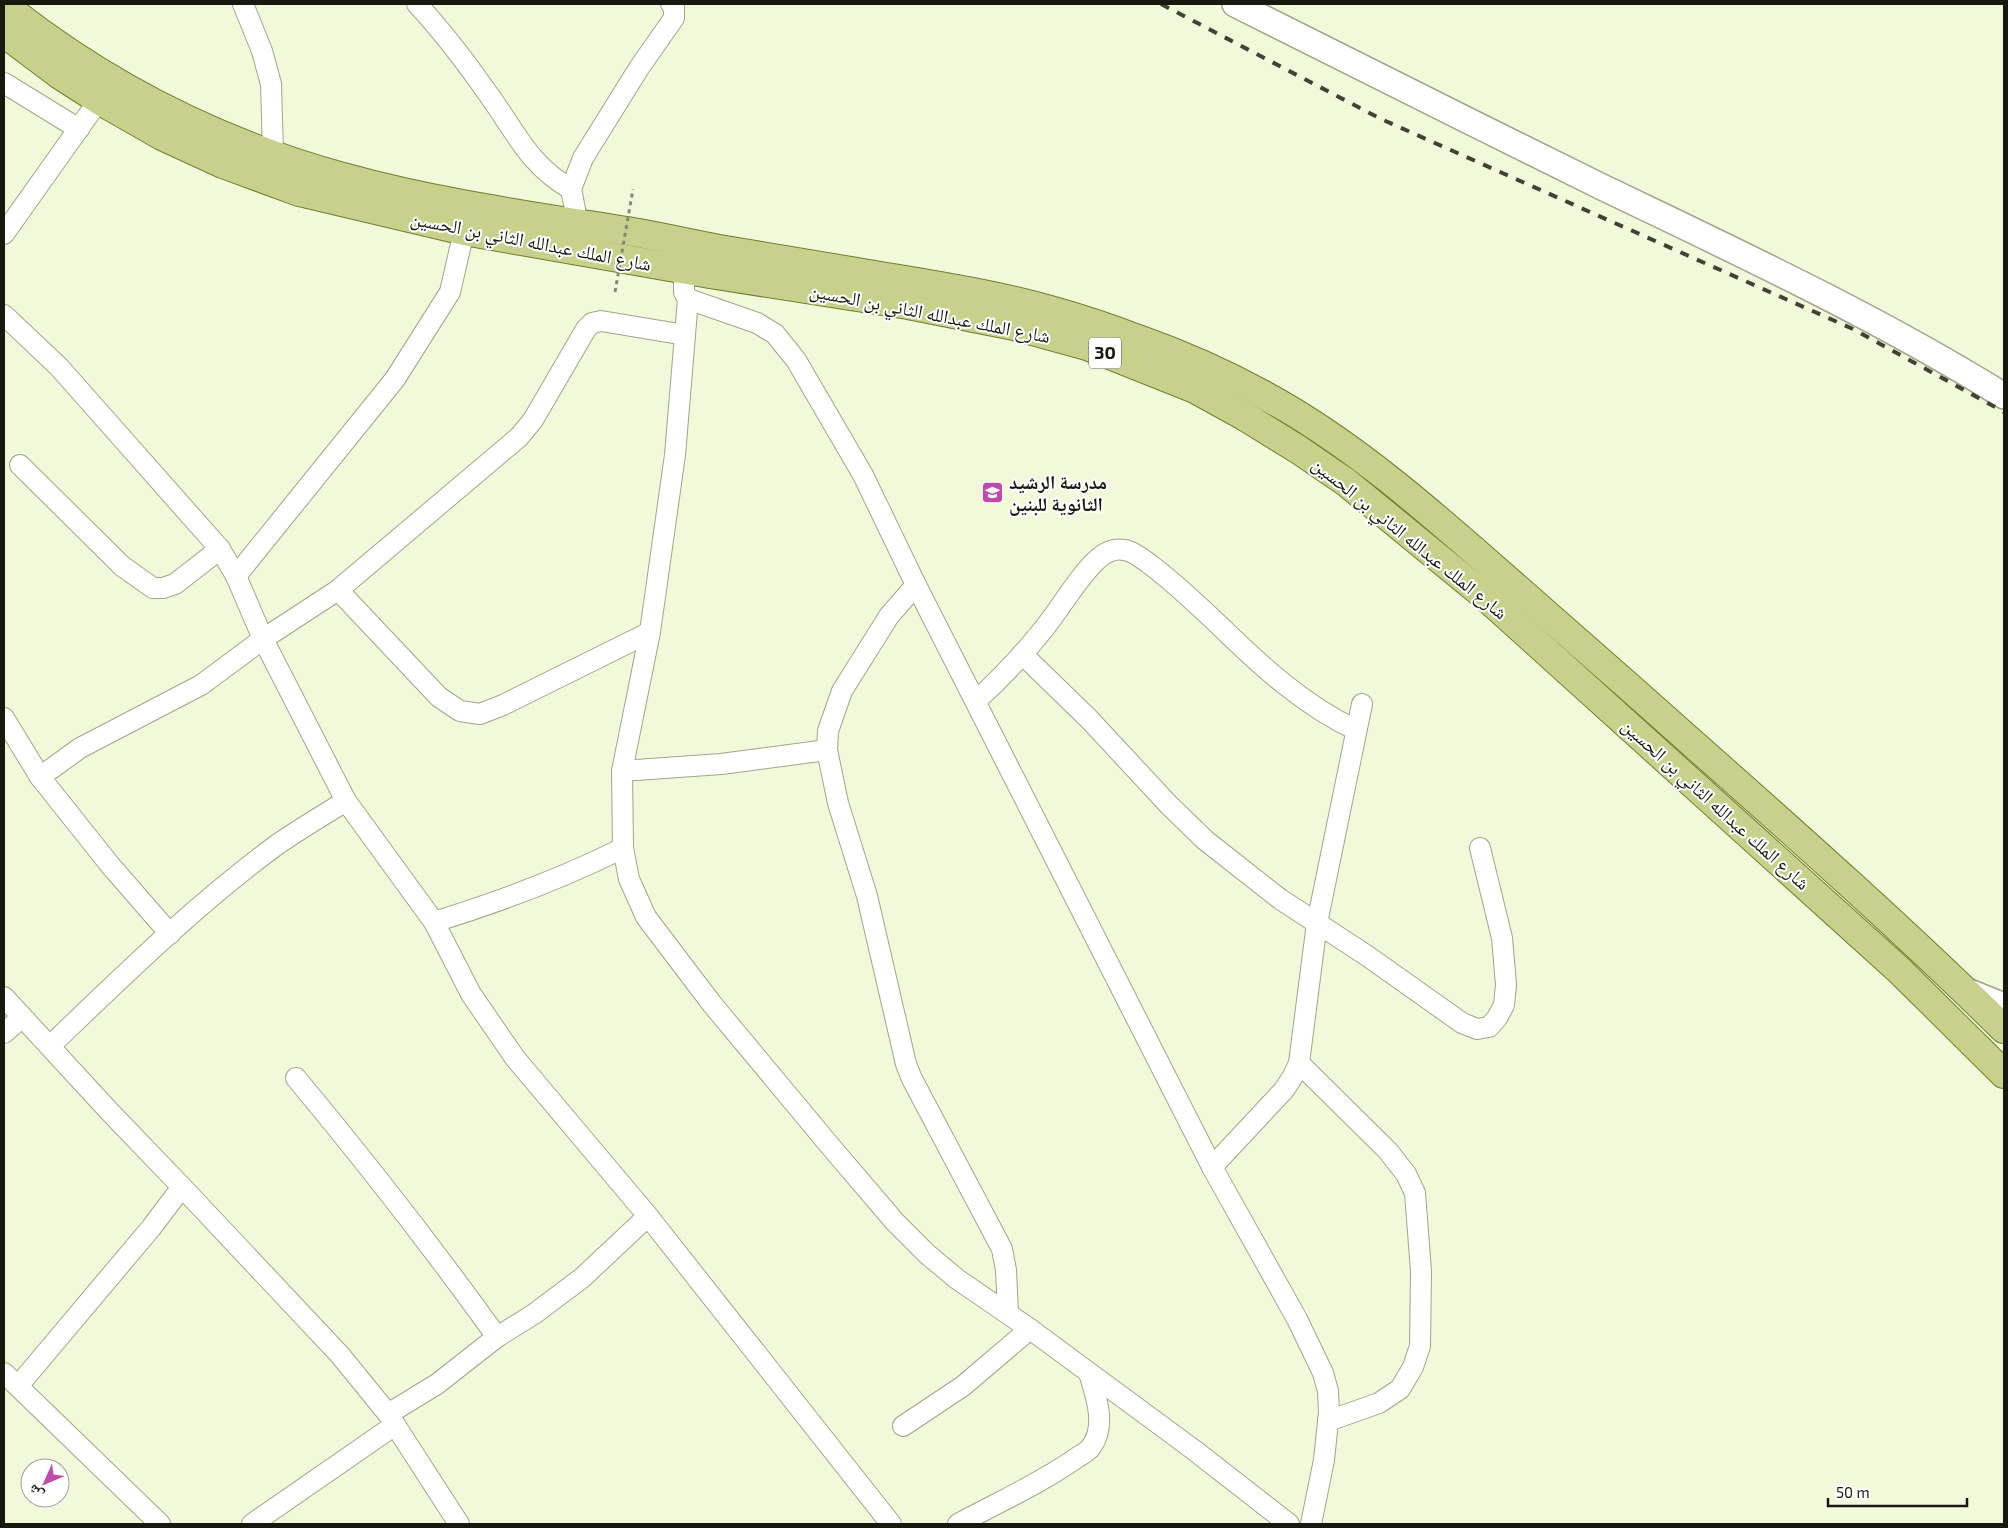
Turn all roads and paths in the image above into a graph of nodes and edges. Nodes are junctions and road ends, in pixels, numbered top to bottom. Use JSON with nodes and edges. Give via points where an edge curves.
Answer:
{"nodes":[{"id":1,"x":243,"y":4,"type":"edge"},
{"id":2,"x":417,"y":4,"type":"edge"},
{"id":3,"x":671,"y":4,"type":"edge"},
{"id":4,"x":1235,"y":4,"type":"edge"},
{"id":5,"x":4,"y":5,"type":"edge"},
{"id":6,"x":4,"y":33,"type":"edge"},
{"id":7,"x":4,"y":83,"type":"edge"},
{"id":8,"x":99,"y":100,"type":"junction"},
{"id":9,"x":79,"y":129,"type":"junction"},
{"id":10,"x":274,"y":154,"type":"junction"},
{"id":11,"x":571,"y":189,"type":"junction"},
{"id":12,"x":633,"y":189,"type":"dead end"},
{"id":13,"x":575,"y":224,"type":"junction"},
{"id":14,"x":464,"y":231,"type":"junction"},
{"id":15,"x":4,"y":234,"type":"edge"},
{"id":16,"x":684,"y":270,"type":"junction"},
{"id":17,"x":616,"y":292,"type":"dead end"},
{"id":18,"x":688,"y":299,"type":"junction"},
{"id":19,"x":4,"y":315,"type":"edge"},
{"id":20,"x":685,"y":335,"type":"junction"},
{"id":21,"x":2004,"y":396,"type":"edge"},
{"id":22,"x":20,"y":464,"type":"dead end"},
{"id":23,"x":220,"y":549,"type":"junction"},
{"id":24,"x":236,"y":576,"type":"junction"},
{"id":25,"x":1503,"y":576,"type":"junction"},
{"id":26,"x":916,"y":585,"type":"junction"},
{"id":27,"x":338,"y":590,"type":"junction"},
{"id":28,"x":1486,"y":597,"type":"junction"},
{"id":29,"x":650,"y":632,"type":"junction"},
{"id":30,"x":263,"y":639,"type":"junction"},
{"id":31,"x":1022,"y":654,"type":"junction"},
{"id":32,"x":976,"y":701,"type":"junction"},
{"id":33,"x":1362,"y":704,"type":"dead end"},
{"id":34,"x":4,"y":718,"type":"edge"},
{"id":35,"x":1356,"y":730,"type":"junction"},
{"id":36,"x":827,"y":750,"type":"junction"},
{"id":37,"x":622,"y":772,"type":"junction"},
{"id":38,"x":40,"y":776,"type":"junction"},
{"id":39,"x":346,"y":801,"type":"junction"},
{"id":40,"x":623,"y":848,"type":"junction"},
{"id":41,"x":1480,"y":848,"type":"dead end"},
{"id":42,"x":434,"y":922,"type":"junction"},
{"id":43,"x":1317,"y":923,"type":"junction"},
{"id":44,"x":170,"y":934,"type":"junction"},
{"id":45,"x":1920,"y":947,"type":"junction"},
{"id":46,"x":1899,"y":970,"type":"junction"},
{"id":47,"x":1964,"y":989,"type":"junction"},
{"id":48,"x":4,"y":997,"type":"edge"},
{"id":49,"x":2004,"y":1006,"type":"edge"},
{"id":50,"x":22,"y":1016,"type":"junction"},
{"id":51,"x":2004,"y":1029,"type":"edge"},
{"id":52,"x":4,"y":1033,"type":"edge"},
{"id":53,"x":50,"y":1046,"type":"junction"},
{"id":54,"x":1298,"y":1063,"type":"junction"},
{"id":55,"x":2004,"y":1074,"type":"edge"},
{"id":56,"x":296,"y":1078,"type":"dead end"},
{"id":57,"x":1212,"y":1167,"type":"junction"},
{"id":58,"x":182,"y":1187,"type":"junction"},
{"id":59,"x":648,"y":1216,"type":"junction"},
{"id":60,"x":1008,"y":1313,"type":"junction"},
{"id":61,"x":1030,"y":1329,"type":"junction"},
{"id":62,"x":497,"y":1337,"type":"junction"},
{"id":63,"x":1089,"y":1373,"type":"junction"},
{"id":64,"x":11,"y":1380,"type":"edge"},
{"id":65,"x":392,"y":1420,"type":"junction"},
{"id":66,"x":1328,"y":1421,"type":"junction"},
{"id":67,"x":903,"y":1426,"type":"dead end"},
{"id":68,"x":160,"y":1524,"type":"edge"},
{"id":69,"x":252,"y":1524,"type":"edge"},
{"id":70,"x":459,"y":1524,"type":"edge"},
{"id":71,"x":891,"y":1524,"type":"edge"},
{"id":72,"x":958,"y":1524,"type":"edge"},
{"id":73,"x":1289,"y":1524,"type":"edge"},
{"id":74,"x":1311,"y":1524,"type":"edge"}],
"edges":[{"from":1,"to":10,"type":"street","via":[[271,84]]},
{"from":2,"to":11,"type":"street","via":[[466,62],[523,147],[554,180]]},
{"from":3,"to":11,"type":"street","via":[[674,18],[583,158]]},
{"from":4,"to":21,"type":"street","via":[[1822,294]]},
{"from":5,"to":10,"type":"main road","name":"شارع الملك عبدالله الثاني بن الحسين","number":"30","via":[[99,73],[150,102]]},
{"from":6,"to":8,"type":"main road","name":"شارع الملك عبدالله الثاني بن الحسين","number":"30"},
{"from":7,"to":9,"type":"street"},
{"from":8,"to":9,"type":"street"},
{"from":8,"to":14,"type":"main road","name":"شارع الملك عبدالله الثاني بن الحسين","number":"30","via":[[162,136],[257,177],[299,192]]},
{"from":9,"to":15,"type":"street"},
{"from":10,"to":13,"type":"main road","name":"شارع الملك عبدالله الثاني بن الحسين","number":"30","via":[[338,176],[393,190]]},
{"from":11,"to":13,"type":"street"},
{"from":12,"to":17,"type":"path","bridge":true},
{"from":13,"to":25,"type":"main road","name":"شارع الملك عبدالله الثاني بن الحسين","number":"30","via":[[998,297],[1052,310],[1156,346],[1247,386],[1311,423],[1369,463]]},
{"from":14,"to":16,"type":"main road","name":"شارع الملك عبدالله الثاني بن الحسين","number":"30"},
{"from":14,"to":24,"type":"street","via":[[450,292],[395,379]]},
{"from":16,"to":18,"type":"street","via":[[684,292]]},
{"from":16,"to":28,"type":"main road","name":"شارع الملك عبدالله الثاني بن الحسين","number":"30","via":[[908,305],[1014,326],[1087,346],[1141,366],[1195,389],[1299,450],[1347,483]]},
{"from":18,"to":20,"type":"street"},
{"from":18,"to":26,"type":"street","via":[[757,323],[771,331],[796,360],[863,475]]},
{"from":19,"to":23,"type":"street","via":[[59,367]]},
{"from":20,"to":27,"type":"street","via":[[601,321],[592,323],[519,437]]},
{"from":20,"to":29,"type":"street","via":[[675,455]]},
{"from":22,"to":23,"type":"street","via":[[122,566],[153,588],[176,584]]},
{"from":23,"to":24,"type":"street"},
{"from":24,"to":30,"type":"street"},
{"from":25,"to":28,"type":"main road"},
{"from":25,"to":45,"type":"main road","name":"شارع الملك عبدالله الثاني بن الحسين","number":"30"},
{"from":26,"to":32,"type":"street"},
{"from":26,"to":36,"type":"street","via":[[889,616],[842,691],[828,731]]},
{"from":27,"to":29,"type":"street","via":[[440,697],[460,711],[480,714]]},
{"from":27,"to":30,"type":"street"},
{"from":28,"to":46,"type":"main road","name":"شارع الملك عبدالله الثاني بن الحسين","number":"30"},
{"from":29,"to":37,"type":"street"},
{"from":30,"to":38,"type":"street","via":[[200,685],[80,748]]},
{"from":30,"to":39,"type":"street"},
{"from":31,"to":32,"type":"street"},
{"from":31,"to":35,"type":"street","via":[[1100,557],[1115,549],[1130,552],[1176,584],[1237,643],[1309,704]]},
{"from":31,"to":43,"type":"street","via":[[1205,840]]},
{"from":32,"to":57,"type":"street"},
{"from":33,"to":35,"type":"street"},
{"from":34,"to":38,"type":"street"},
{"from":35,"to":43,"type":"street"},
{"from":36,"to":37,"type":"street","via":[[721,764]]},
{"from":36,"to":60,"type":"street","via":[[838,803],[867,896],[906,1064],[1002,1249]]},
{"from":37,"to":40,"type":"street"},
{"from":38,"to":44,"type":"street"},
{"from":39,"to":42,"type":"street"},
{"from":39,"to":44,"type":"street","via":[[279,844]]},
{"from":40,"to":42,"type":"street","via":[[578,870]]},
{"from":40,"to":60,"type":"street","via":[[629,879],[646,917],[731,1026],[895,1222],[957,1279]]},
{"from":41,"to":43,"type":"street","via":[[1502,938],[1506,986],[1504,1005],[1489,1027],[1477,1030],[1462,1023]]},
{"from":42,"to":59,"type":"street","via":[[471,994],[515,1058]]},
{"from":43,"to":54,"type":"street"},
{"from":44,"to":53,"type":"street"},
{"from":45,"to":46,"type":"main road"},
{"from":45,"to":47,"type":"main road","name":"شارع الملك عبدالله الثاني بن الحسين","number":"30"},
{"from":46,"to":55,"type":"main road","name":"شارع الملك عبدالله الثاني بن الحسين","number":"30"},
{"from":47,"to":49,"type":"street"},
{"from":47,"to":51,"type":"main road","name":"شارع الملك عبدالله الثاني بن الحسين","number":"30"},
{"from":48,"to":50,"type":"street"},
{"from":50,"to":52,"type":"street"},
{"from":50,"to":53,"type":"street"},
{"from":53,"to":58,"type":"street","via":[[108,1112]]},
{"from":54,"to":57,"type":"street","via":[[1284,1090]]},
{"from":54,"to":66,"type":"street","via":[[1388,1151],[1406,1174],[1415,1194],[1421,1271],[1420,1346],[1414,1367],[1400,1389],[1379,1402]]},
{"from":56,"to":62,"type":"street","via":[[435,1251]]},
{"from":57,"to":66,"type":"street","via":[[1297,1319],[1323,1373],[1328,1391]]},
{"from":58,"to":64,"type":"street","via":[[151,1228]]},
{"from":58,"to":65,"type":"street","via":[[340,1355]]},
{"from":59,"to":62,"type":"street","via":[[582,1278]]},
{"from":59,"to":71,"type":"street"},
{"from":60,"to":61,"type":"street"},
{"from":61,"to":63,"type":"street"},
{"from":61,"to":67,"type":"street","via":[[963,1386]]},
{"from":62,"to":65,"type":"street"},
{"from":63,"to":72,"type":"street","via":[[1099,1420],[1090,1448],[1065,1466]]},
{"from":63,"to":73,"type":"street"},
{"from":64,"to":68,"type":"street"},
{"from":65,"to":69,"type":"street"},
{"from":65,"to":70,"type":"street"},
{"from":66,"to":74,"type":"street"}]}
